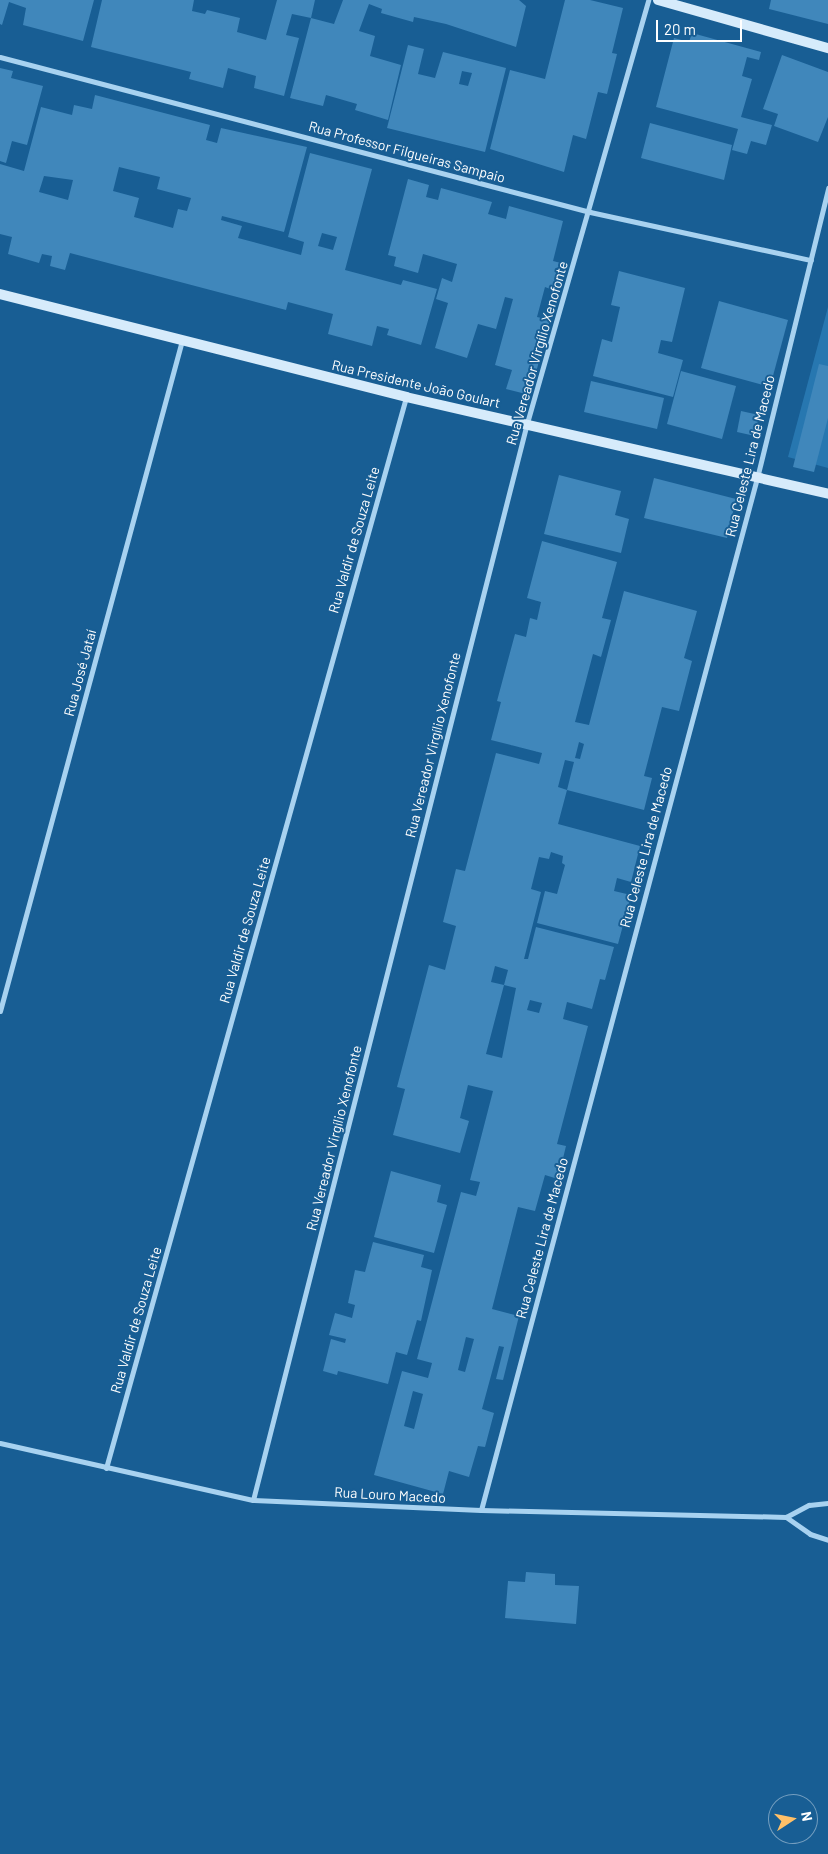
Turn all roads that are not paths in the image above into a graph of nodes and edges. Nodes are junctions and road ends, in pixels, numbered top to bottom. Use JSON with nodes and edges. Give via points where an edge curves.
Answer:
{"nodes":[{"id":1,"x":648,"y":0,"type":"edge"},
{"id":2,"x":658,"y":0,"type":"edge"},
{"id":3,"x":828,"y":48,"type":"edge"},
{"id":4,"x":0,"y":57,"type":"edge"},
{"id":5,"x":828,"y":188,"type":"edge"},
{"id":6,"x":590,"y":212,"type":"junction"},
{"id":7,"x":810,"y":260,"type":"junction"},
{"id":8,"x":0,"y":294,"type":"edge"},
{"id":9,"x":182,"y":340,"type":"junction"},
{"id":10,"x":406,"y":397,"type":"junction"},
{"id":11,"x":527,"y":423,"type":"junction"},
{"id":12,"x":757,"y":478,"type":"junction"},
{"id":13,"x":828,"y":494,"type":"edge"},
{"id":14,"x":0,"y":1011,"type":"edge"},
{"id":15,"x":0,"y":1443,"type":"edge"},
{"id":16,"x":106,"y":1468,"type":"junction"},
{"id":17,"x":253,"y":1500,"type":"junction"},
{"id":18,"x":828,"y":1503,"type":"edge"},
{"id":19,"x":481,"y":1510,"type":"junction"},
{"id":20,"x":786,"y":1517,"type":"junction"},
{"id":21,"x":828,"y":1540,"type":"edge"}],
"edges":[{"from":1,"to":6,"type":"street","name":"Rua Vereador Virgílio Xenofonte"},
{"from":2,"to":3,"type":"street"},
{"from":4,"to":6,"type":"street","name":"Rua Professor Filgueiras Sampaio"},
{"from":5,"to":7,"type":"street","name":"Rua Celeste Lira de Macedo"},
{"from":6,"to":7,"type":"street","name":"Rua Professor Filgueiras Sampaio"},
{"from":6,"to":11,"type":"street","name":"Rua Vereador Virgílio Xenofonte"},
{"from":7,"to":12,"type":"street","name":"Rua Celeste Lira de Macedo"},
{"from":8,"to":9,"type":"street","name":"Rua Presidente João Goulart"},
{"from":9,"to":10,"type":"street","name":"Rua Presidente João Goulart"},
{"from":9,"to":14,"type":"street","name":"Rua José Jataí"},
{"from":10,"to":11,"type":"street","name":"Rua Presidente João Goulart"},
{"from":10,"to":16,"type":"street","name":"Rua Valdir de Souza Leite"},
{"from":11,"to":12,"type":"street","name":"Rua Presidente João Goulart"},
{"from":11,"to":17,"type":"street","name":"Rua Vereador Virgílio Xenofonte"},
{"from":12,"to":13,"type":"street","name":"Rua Presidente João Goulart"},
{"from":12,"to":19,"type":"street","name":"Rua Celeste Lira de Macedo"},
{"from":15,"to":16,"type":"street","name":"Rua Louro Macedo"},
{"from":16,"to":17,"type":"street","name":"Rua Louro Macedo"},
{"from":17,"to":19,"type":"street","name":"Rua Louro Macedo"},
{"from":18,"to":20,"type":"street","name":"Rua Louro Macedo","via":[[809,1505]]},
{"from":19,"to":20,"type":"street","name":"Rua Louro Macedo"},
{"from":20,"to":21,"type":"street","via":[[810,1534]]}]}
